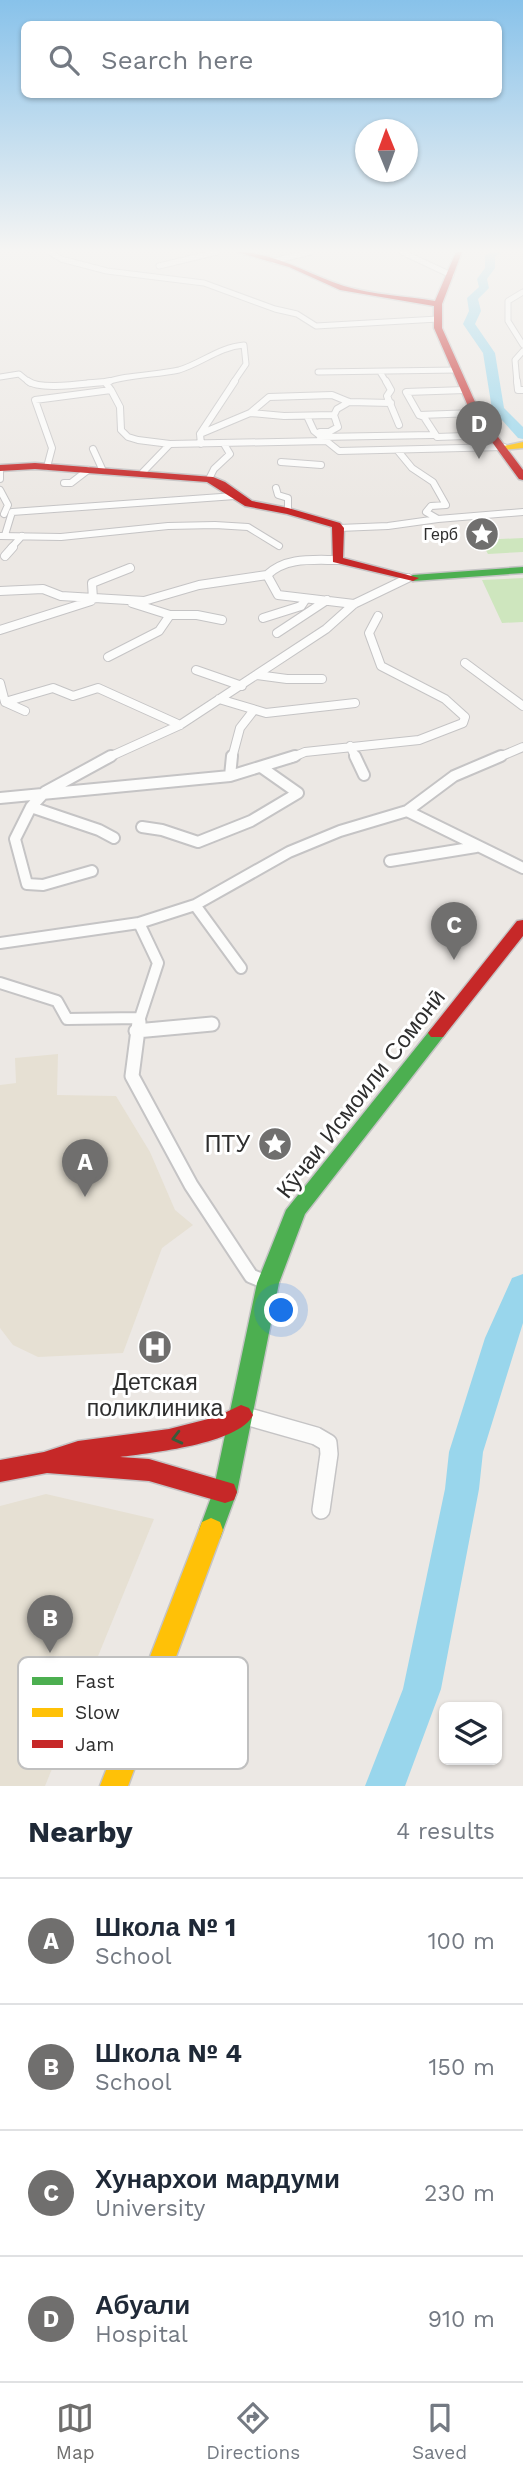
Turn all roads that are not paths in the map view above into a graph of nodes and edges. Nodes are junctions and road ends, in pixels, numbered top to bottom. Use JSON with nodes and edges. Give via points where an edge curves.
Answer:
{"nodes":[{"id":1,"x":441,"y":335,"type":"edge"},
{"id":2,"x":523,"y":351,"type":"edge"},
{"id":3,"x":457,"y":370,"type":"junction"},
{"id":4,"x":318,"y":372,"type":"dead end"},
{"id":5,"x":380,"y":372,"type":"junction"},
{"id":6,"x":0,"y":377,"type":"edge"},
{"id":7,"x":105,"y":382,"type":"junction"},
{"id":8,"x":111,"y":390,"type":"junction"},
{"id":9,"x":465,"y":390,"type":"junction"},
{"id":10,"x":523,"y":390,"type":"edge"},
{"id":11,"x":349,"y":402,"type":"junction"},
{"id":12,"x":391,"y":403,"type":"junction"},
{"id":13,"x":250,"y":413,"type":"junction"},
{"id":14,"x":476,"y":413,"type":"junction"},
{"id":15,"x":334,"y":415,"type":"junction"},
{"id":16,"x":419,"y":415,"type":"junction"},
{"id":17,"x":307,"y":416,"type":"junction"},
{"id":18,"x":399,"y":425,"type":"dead end"},
{"id":19,"x":200,"y":434,"type":"junction"},
{"id":20,"x":433,"y":435,"type":"junction"},
{"id":21,"x":320,"y":436,"type":"junction"},
{"id":22,"x":170,"y":444,"type":"junction"},
{"id":23,"x":201,"y":444,"type":"junction"},
{"id":24,"x":224,"y":444,"type":"junction"},
{"id":25,"x":507,"y":444,"type":"edge"},
{"id":26,"x":93,"y":449,"type":"dead end"},
{"id":27,"x":398,"y":451,"type":"junction"},
{"id":28,"x":281,"y":462,"type":"dead end"},
{"id":29,"x":321,"y":465,"type":"dead end"},
{"id":30,"x":47,"y":467,"type":"junction"},
{"id":31,"x":1,"y":469,"type":"edge"},
{"id":32,"x":95,"y":471,"type":"junction"},
{"id":33,"x":143,"y":472,"type":"junction"},
{"id":34,"x":523,"y":477,"type":"edge"},
{"id":35,"x":209,"y":479,"type":"junction"},
{"id":36,"x":64,"y":483,"type":"dead end"},
{"id":37,"x":276,"y":488,"type":"dead end"},
{"id":38,"x":0,"y":490,"type":"edge"},
{"id":39,"x":235,"y":496,"type":"junction"},
{"id":40,"x":288,"y":511,"type":"junction"},
{"id":41,"x":136,"y":512,"type":"junction"},
{"id":42,"x":6,"y":513,"type":"edge"},
{"id":43,"x":523,"y":513,"type":"edge"},
{"id":44,"x":438,"y":519,"type":"junction"},
{"id":45,"x":138,"y":528,"type":"junction"},
{"id":46,"x":339,"y":528,"type":"junction"},
{"id":47,"x":2,"y":536,"type":"edge"},
{"id":48,"x":22,"y":536,"type":"junction"},
{"id":49,"x":279,"y":546,"type":"dead end"},
{"id":50,"x":5,"y":556,"type":"dead end"},
{"id":51,"x":337,"y":560,"type":"junction"},
{"id":52,"x":130,"y":568,"type":"dead end"},
{"id":53,"x":523,"y":570,"type":"edge"},
{"id":54,"x":267,"y":575,"type":"junction"},
{"id":55,"x":408,"y":578,"type":"junction"},
{"id":56,"x":0,"y":591,"type":"edge"},
{"id":57,"x":95,"y":599,"type":"junction"},
{"id":58,"x":120,"y":599,"type":"junction"},
{"id":59,"x":305,"y":600,"type":"junction"},
{"id":60,"x":327,"y":600,"type":"junction"},
{"id":61,"x":354,"y":604,"type":"junction"},
{"id":62,"x":170,"y":615,"type":"junction"},
{"id":63,"x":378,"y":616,"type":"dead end"},
{"id":64,"x":263,"y":618,"type":"dead end"},
{"id":65,"x":222,"y":620,"type":"dead end"},
{"id":66,"x":0,"y":630,"type":"edge"},
{"id":67,"x":277,"y":634,"type":"dead end"},
{"id":68,"x":108,"y":657,"type":"dead end"},
{"id":69,"x":466,"y":663,"type":"dead end"},
{"id":70,"x":196,"y":670,"type":"dead end"},
{"id":71,"x":257,"y":675,"type":"junction"},
{"id":72,"x":322,"y":679,"type":"dead end"},
{"id":73,"x":0,"y":683,"type":"edge"},
{"id":74,"x":242,"y":686,"type":"junction"},
{"id":75,"x":219,"y":699,"type":"junction"},
{"id":76,"x":5,"y":702,"type":"junction"},
{"id":77,"x":355,"y":703,"type":"dead end"},
{"id":78,"x":523,"y":706,"type":"edge"},
{"id":79,"x":254,"y":710,"type":"junction"},
{"id":80,"x":25,"y":711,"type":"dead end"},
{"id":81,"x":180,"y":725,"type":"junction"},
{"id":82,"x":350,"y":746,"type":"junction"},
{"id":83,"x":523,"y":747,"type":"edge"},
{"id":84,"x":261,"y":767,"type":"junction"},
{"id":85,"x":364,"y":775,"type":"dead end"},
{"id":86,"x":230,"y":776,"type":"junction"},
{"id":87,"x":45,"y":792,"type":"junction"},
{"id":88,"x":0,"y":799,"type":"edge"},
{"id":89,"x":31,"y":807,"type":"junction"},
{"id":90,"x":407,"y":811,"type":"junction"},
{"id":91,"x":142,"y":827,"type":"dead end"},
{"id":92,"x":114,"y":838,"type":"dead end"},
{"id":93,"x":476,"y":847,"type":"junction"},
{"id":94,"x":390,"y":861,"type":"dead end"},
{"id":95,"x":523,"y":868,"type":"edge"},
{"id":96,"x":92,"y":871,"type":"dead end"},
{"id":97,"x":195,"y":905,"type":"junction"},
{"id":98,"x":139,"y":923,"type":"junction"},
{"id":99,"x":523,"y":925,"type":"edge"},
{"id":100,"x":0,"y":943,"type":"edge"},
{"id":101,"x":242,"y":968,"type":"dead end"},
{"id":102,"x":0,"y":983,"type":"edge"},
{"id":103,"x":138,"y":1024,"type":"junction"},
{"id":104,"x":212,"y":1024,"type":"dead end"},
{"id":105,"x":268,"y":1283,"type":"junction"},
{"id":106,"x":241,"y":1415,"type":"junction"},
{"id":107,"x":44,"y":1463,"type":"junction"},
{"id":108,"x":0,"y":1471,"type":"edge"},
{"id":109,"x":225,"y":1492,"type":"junction"},
{"id":110,"x":321,"y":1510,"type":"dead end"},
{"id":111,"x":163,"y":1657,"type":"edge"},
{"id":112,"x":120,"y":1769,"type":"edge"},
{"id":113,"x":114,"y":1786,"type":"edge"}],
"edges":[{"from":1,"to":3,"type":"main road"},
{"from":2,"to":10,"type":"street","via":[[515,360],[518,390]]},
{"from":3,"to":5,"type":"street"},
{"from":3,"to":9,"type":"main road"},
{"from":4,"to":5,"type":"street"},
{"from":5,"to":12,"type":"street","via":[[391,390],[387,396]]},
{"from":6,"to":7,"type":"street","via":[[19,374],[32,385],[47,386]]},
{"from":7,"to":8,"type":"street"},
{"from":7,"to":19,"type":"street","via":[[149,376],[199,362],[223,346],[244,345],[246,364]]},
{"from":8,"to":22,"type":"street","via":[[120,407],[121,430],[128,437]]},
{"from":8,"to":30,"type":"street","via":[[35,400],[52,448]]},
{"from":9,"to":14,"type":"main road"},
{"from":9,"to":16,"type":"street","via":[[406,392]]},
{"from":11,"to":12,"type":"street"},
{"from":11,"to":13,"type":"street","via":[[331,395],[269,397]]},
{"from":11,"to":15,"type":"street"},
{"from":12,"to":18,"type":"street"},
{"from":13,"to":17,"type":"street"},
{"from":13,"to":19,"type":"street"},
{"from":14,"to":16,"type":"street"},
{"from":14,"to":25,"type":"main road"},
{"from":15,"to":17,"type":"street"},
{"from":15,"to":21,"type":"street","via":[[338,427]]},
{"from":16,"to":20,"type":"street"},
{"from":17,"to":21,"type":"street"},
{"from":19,"to":23,"type":"street"},
{"from":20,"to":21,"type":"street"},
{"from":20,"to":25,"type":"street"},
{"from":21,"to":24,"type":"street"},
{"from":21,"to":27,"type":"street","via":[[340,452]]},
{"from":22,"to":23,"type":"street"},
{"from":22,"to":33,"type":"street"},
{"from":23,"to":24,"type":"street"},
{"from":24,"to":35,"type":"street","via":[[230,454]]},
{"from":25,"to":27,"type":"street"},
{"from":25,"to":34,"type":"main road"},
{"from":26,"to":32,"type":"street","via":[[100,460]]},
{"from":27,"to":44,"type":"street","via":[[440,491],[446,505],[432,506],[426,512]]},
{"from":28,"to":29,"type":"street"},
{"from":30,"to":31,"type":"main road"},
{"from":30,"to":32,"type":"main road"},
{"from":32,"to":33,"type":"main road"},
{"from":32,"to":36,"type":"street"},
{"from":33,"to":35,"type":"main road"},
{"from":35,"to":39,"type":"main road"},
{"from":37,"to":40,"type":"street","via":[[278,495],[288,498]]},
{"from":38,"to":42,"type":"street","via":[[6,497]]},
{"from":39,"to":40,"type":"main road","via":[[249,504]]},
{"from":39,"to":41,"type":"street","via":[[177,498]]},
{"from":40,"to":46,"type":"main road"},
{"from":41,"to":42,"type":"street"},
{"from":41,"to":45,"type":"street"},
{"from":42,"to":47,"type":"street"},
{"from":43,"to":44,"type":"street"},
{"from":44,"to":46,"type":"street"},
{"from":45,"to":48,"type":"street","via":[[61,537]]},
{"from":45,"to":49,"type":"street","via":[[248,527]]},
{"from":46,"to":51,"type":"main road"},
{"from":47,"to":48,"type":"street"},
{"from":48,"to":50,"type":"street"},
{"from":51,"to":54,"type":"street","via":[[285,563]]},
{"from":51,"to":55,"type":"main road"},
{"from":52,"to":57,"type":"street","via":[[92,583]]},
{"from":53,"to":55,"type":"main road"},
{"from":54,"to":58,"type":"street","via":[[198,585],[144,601]]},
{"from":54,"to":59,"type":"street","via":[[278,595]]},
{"from":55,"to":61,"type":"street"},
{"from":56,"to":57,"type":"street","via":[[43,589]]},
{"from":57,"to":58,"type":"street"},
{"from":57,"to":66,"type":"street"},
{"from":58,"to":62,"type":"street"},
{"from":59,"to":60,"type":"street"},
{"from":59,"to":64,"type":"street","via":[[301,606]]},
{"from":60,"to":61,"type":"street"},
{"from":60,"to":67,"type":"street"},
{"from":61,"to":71,"type":"street","via":[[326,629]]},
{"from":62,"to":65,"type":"street"},
{"from":62,"to":68,"type":"street","via":[[159,631]]},
{"from":63,"to":82,"type":"street","via":[[369,633],[381,666],[445,699],[465,717],[446,732],[419,740]]},
{"from":69,"to":78,"type":"street"},
{"from":70,"to":74,"type":"street"},
{"from":71,"to":72,"type":"street"},
{"from":71,"to":74,"type":"street"},
{"from":73,"to":76,"type":"street"},
{"from":74,"to":75,"type":"street"},
{"from":75,"to":79,"type":"street"},
{"from":75,"to":81,"type":"street"},
{"from":76,"to":80,"type":"street"},
{"from":76,"to":81,"type":"street","via":[[53,688],[73,696],[97,688]]},
{"from":77,"to":79,"type":"street","via":[[284,713]]},
{"from":79,"to":86,"type":"street","via":[[233,747]]},
{"from":81,"to":87,"type":"street"},
{"from":82,"to":84,"type":"street","via":[[305,752]]},
{"from":82,"to":85,"type":"street"},
{"from":83,"to":90,"type":"street","via":[[454,776]]},
{"from":84,"to":86,"type":"street"},
{"from":84,"to":91,"type":"street","via":[[298,793],[251,821],[198,842]]},
{"from":86,"to":87,"type":"street"},
{"from":87,"to":88,"type":"street"},
{"from":87,"to":89,"type":"street"},
{"from":89,"to":92,"type":"street"},
{"from":89,"to":96,"type":"street","via":[[15,839],[27,884],[43,885]]},
{"from":90,"to":93,"type":"street"},
{"from":90,"to":97,"type":"street","via":[[289,852]]},
{"from":93,"to":94,"type":"street"},
{"from":93,"to":95,"type":"street"},
{"from":97,"to":98,"type":"street"},
{"from":97,"to":101,"type":"street"},
{"from":98,"to":100,"type":"street"},
{"from":98,"to":103,"type":"street","via":[[158,963]]},
{"from":99,"to":105,"type":"main road","name":"Кӯчаи Исмоили Сомонӣ","via":[[296,1210]]},
{"from":102,"to":103,"type":"street","via":[[57,1001],[67,1019]]},
{"from":103,"to":104,"type":"street"},
{"from":103,"to":105,"type":"street","via":[[132,1076],[198,1196],[251,1276]]},
{"from":105,"to":106,"type":"main road","name":"Кӯчаи Исмоили Сомонӣ"},
{"from":106,"to":107,"type":"main road","one_way":true,"via":[[220,1426],[169,1440],[78,1452]]},
{"from":106,"to":109,"type":"main road","name":"Кӯчаи Исмоили Сомонӣ"},
{"from":106,"to":110,"type":"street","via":[[328,1443]]},
{"from":107,"to":108,"type":"main road"},
{"from":107,"to":109,"type":"main road","via":[[149,1470]]},
{"from":109,"to":111,"type":"main road","name":"Кӯчаи Исмоили Сомонӣ"},
{"from":112,"to":113,"type":"main road","name":"Кӯчаи Исмоили Сомонӣ"}]}
